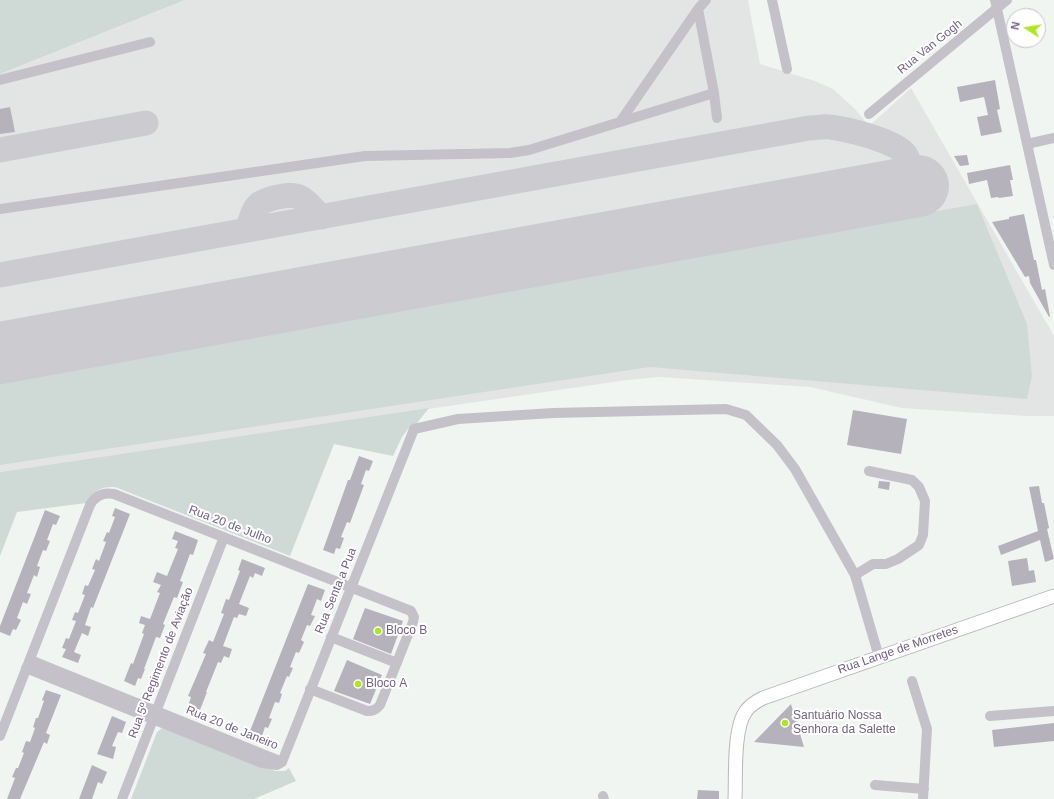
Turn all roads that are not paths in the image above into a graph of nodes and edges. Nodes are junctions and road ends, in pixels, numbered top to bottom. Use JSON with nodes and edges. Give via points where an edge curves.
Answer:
{"nodes":[{"id":1,"x":706,"y":0,"type":"edge"},
{"id":2,"x":772,"y":0,"type":"edge"},
{"id":3,"x":1007,"y":0,"type":"edge"},
{"id":4,"x":996,"y":5,"type":"edge"},
{"id":5,"x":698,"y":9,"type":"junction"},
{"id":6,"x":150,"y":42,"type":"dead end"},
{"id":7,"x":787,"y":68,"type":"dead end"},
{"id":8,"x":0,"y":80,"type":"edge"},
{"id":9,"x":714,"y":92,"type":"junction"},
{"id":10,"x":869,"y":114,"type":"dead end"},
{"id":11,"x":717,"y":118,"type":"dead end"},
{"id":12,"x":620,"y":122,"type":"junction"},
{"id":13,"x":1054,"y":138,"type":"edge"},
{"id":14,"x":1027,"y":144,"type":"junction"},
{"id":15,"x":0,"y":209,"type":"edge"},
{"id":16,"x":1054,"y":265,"type":"edge"},
{"id":17,"x":869,"y":471,"type":"dead end"},
{"id":18,"x":224,"y":537,"type":"junction"},
{"id":19,"x":855,"y":575,"type":"junction"},
{"id":20,"x":351,"y":586,"type":"junction"},
{"id":21,"x":1054,"y":596,"type":"edge"},
{"id":22,"x":331,"y":637,"type":"junction"},
{"id":23,"x":879,"y":657,"type":"junction"},
{"id":24,"x":397,"y":663,"type":"junction"},
{"id":25,"x":28,"y":664,"type":"junction"},
{"id":26,"x":912,"y":681,"type":"dead end"},
{"id":27,"x":310,"y":689,"type":"junction"},
{"id":28,"x":1054,"y":711,"type":"edge"},
{"id":29,"x":154,"y":715,"type":"junction"},
{"id":30,"x":990,"y":716,"type":"dead end"},
{"id":31,"x":0,"y":736,"type":"edge"},
{"id":32,"x":282,"y":762,"type":"joint"},
{"id":33,"x":875,"y":785,"type":"dead end"},
{"id":34,"x":923,"y":794,"type":"edge"},
{"id":35,"x":122,"y":799,"type":"edge"},
{"id":36,"x":735,"y":799,"type":"edge"}],
"edges":[{"from":1,"to":5,"type":"street"},
{"from":2,"to":7,"type":"street"},
{"from":3,"to":4,"type":"street","name":"Rua Van Gogh"},
{"from":4,"to":10,"type":"street","name":"Rua Van Gogh"},
{"from":4,"to":14,"type":"street"},
{"from":5,"to":9,"type":"street"},
{"from":5,"to":12,"type":"street"},
{"from":6,"to":8,"type":"street"},
{"from":9,"to":11,"type":"street"},
{"from":9,"to":12,"type":"street"},
{"from":12,"to":15,"type":"street","via":[[529,150],[510,153],[365,156]]},
{"from":13,"to":14,"type":"street"},
{"from":14,"to":16,"type":"street"},
{"from":17,"to":19,"type":"street","via":[[912,480],[919,487],[925,501],[923,535],[919,545],[898,559],[886,564],[873,564]]},
{"from":18,"to":20,"type":"street","name":"Rua 20 de Julho"},
{"from":18,"to":25,"type":"street","name":"Rua 20 de Julho","via":[[114,494],[99,495],[90,505]]},
{"from":18,"to":29,"type":"street","name":"Rua 5º Regimento de Aviação"},
{"from":19,"to":20,"type":"street","name":"Rua Senta a Pua","via":[[795,469],[777,445],[746,415],[726,409],[553,413],[458,419],[414,429]]},
{"from":19,"to":23,"type":"street"},
{"from":20,"to":22,"type":"street","name":"Rua Senta a Pua"},
{"from":20,"to":24,"type":"street","name":"Rua 20 de Julho","via":[[414,614]]},
{"from":21,"to":23,"type":"main road","name":"Rua Lange de Morretes"},
{"from":22,"to":24,"type":"street"},
{"from":22,"to":27,"type":"street","name":"Rua Senta a Pua"},
{"from":23,"to":36,"type":"main road","name":"Rua Lange de Morretes","via":[[774,693],[752,705],[746,711],[738,728]]},
{"from":24,"to":27,"type":"street","via":[[380,705],[372,711]]},
{"from":25,"to":29,"type":"street","name":"Rua 20 de Janeiro"},
{"from":25,"to":31,"type":"street"},
{"from":26,"to":34,"type":"street","via":[[927,729]]},
{"from":27,"to":32,"type":"street","name":"Rua Senta a Pua"},
{"from":28,"to":30,"type":"street"},
{"from":29,"to":32,"type":"street","name":"Rua 20 de Janeiro"},
{"from":29,"to":35,"type":"street","name":"Rua 5º Regimento de Aviação"},
{"from":33,"to":34,"type":"street"}]}
